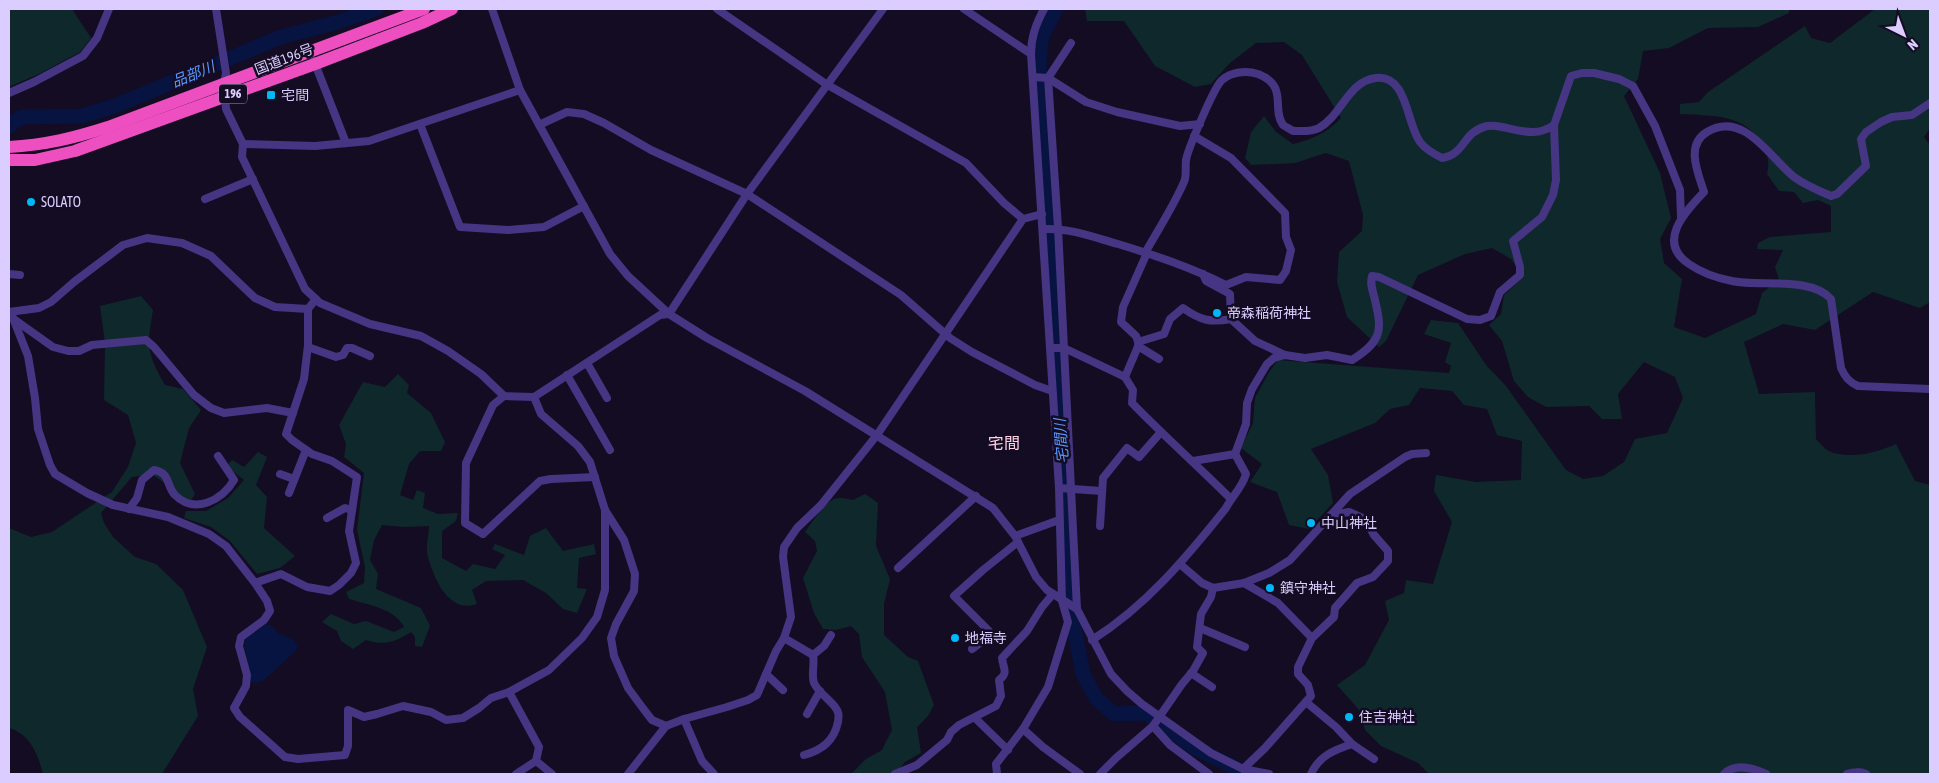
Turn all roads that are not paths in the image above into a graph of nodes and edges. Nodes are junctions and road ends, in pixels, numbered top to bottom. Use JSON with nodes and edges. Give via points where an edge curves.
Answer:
{"nodes":[{"id":1,"x":109,"y":9,"type":"edge"},
{"id":2,"x":216,"y":9,"type":"edge"},
{"id":3,"x":424,"y":9,"type":"edge"},
{"id":4,"x":452,"y":9,"type":"edge"},
{"id":5,"x":492,"y":9,"type":"edge"},
{"id":6,"x":717,"y":9,"type":"edge"},
{"id":7,"x":883,"y":9,"type":"edge"},
{"id":8,"x":964,"y":9,"type":"edge"},
{"id":9,"x":1044,"y":9,"type":"edge"},
{"id":10,"x":1071,"y":43,"type":"dead end"},
{"id":11,"x":1031,"y":54,"type":"junction"},
{"id":12,"x":313,"y":58,"type":"junction"},
{"id":13,"x":1035,"y":77,"type":"junction"},
{"id":14,"x":1046,"y":77,"type":"junction"},
{"id":15,"x":224,"y":84,"type":"junction"},
{"id":16,"x":826,"y":84,"type":"junction"},
{"id":17,"x":520,"y":90,"type":"junction"},
{"id":18,"x":9,"y":93,"type":"edge"},
{"id":19,"x":225,"y":98,"type":"junction"},
{"id":20,"x":1930,"y":103,"type":"edge"},
{"id":21,"x":420,"y":124,"type":"junction"},
{"id":22,"x":1200,"y":124,"type":"junction"},
{"id":23,"x":539,"y":125,"type":"junction"},
{"id":24,"x":1554,"y":125,"type":"junction"},
{"id":25,"x":1194,"y":136,"type":"junction"},
{"id":26,"x":346,"y":143,"type":"junction"},
{"id":27,"x":243,"y":144,"type":"junction"},
{"id":28,"x":9,"y":147,"type":"edge"},
{"id":29,"x":9,"y":160,"type":"edge"},
{"id":30,"x":253,"y":179,"type":"junction"},
{"id":31,"x":747,"y":194,"type":"junction"},
{"id":32,"x":205,"y":199,"type":"dead end"},
{"id":33,"x":584,"y":206,"type":"junction"},
{"id":34,"x":1042,"y":214,"type":"junction"},
{"id":35,"x":1682,"y":217,"type":"junction"},
{"id":36,"x":1023,"y":220,"type":"junction"},
{"id":37,"x":1052,"y":229,"type":"junction"},
{"id":38,"x":1146,"y":253,"type":"junction"},
{"id":39,"x":9,"y":274,"type":"edge"},
{"id":40,"x":1203,"y":274,"type":"junction"},
{"id":41,"x":20,"y":275,"type":"dead end"},
{"id":42,"x":316,"y":299,"type":"junction"},
{"id":43,"x":308,"y":309,"type":"junction"},
{"id":44,"x":669,"y":314,"type":"junction"},
{"id":45,"x":11,"y":315,"type":"edge"},
{"id":46,"x":1231,"y":319,"type":"junction"},
{"id":47,"x":946,"y":334,"type":"junction"},
{"id":48,"x":1138,"y":344,"type":"junction"},
{"id":49,"x":308,"y":347,"type":"junction"},
{"id":50,"x":1058,"y":348,"type":"junction"},
{"id":51,"x":1285,"y":355,"type":"junction"},
{"id":52,"x":370,"y":356,"type":"dead end"},
{"id":53,"x":1159,"y":359,"type":"dead end"},
{"id":54,"x":587,"y":363,"type":"junction"},
{"id":55,"x":567,"y":375,"type":"junction"},
{"id":56,"x":1125,"y":377,"type":"junction"},
{"id":57,"x":1930,"y":389,"type":"edge"},
{"id":58,"x":1052,"y":391,"type":"junction"},
{"id":59,"x":504,"y":396,"type":"junction"},
{"id":60,"x":534,"y":398,"type":"junction"},
{"id":61,"x":607,"y":398,"type":"dead end"},
{"id":62,"x":293,"y":413,"type":"junction"},
{"id":63,"x":1161,"y":432,"type":"junction"},
{"id":64,"x":877,"y":435,"type":"junction"},
{"id":65,"x":306,"y":450,"type":"junction"},
{"id":66,"x":610,"y":450,"type":"dead end"},
{"id":67,"x":1426,"y":453,"type":"dead end"},
{"id":68,"x":1234,"y":454,"type":"junction"},
{"id":69,"x":218,"y":456,"type":"dead end"},
{"id":70,"x":1193,"y":461,"type":"junction"},
{"id":71,"x":280,"y":474,"type":"dead end"},
{"id":72,"x":595,"y":477,"type":"junction"},
{"id":73,"x":294,"y":479,"type":"junction"},
{"id":74,"x":1066,"y":488,"type":"junction"},
{"id":75,"x":1101,"y":491,"type":"junction"},
{"id":76,"x":289,"y":492,"type":"dead end"},
{"id":77,"x":976,"y":496,"type":"junction"},
{"id":78,"x":1231,"y":498,"type":"junction"},
{"id":79,"x":129,"y":509,"type":"junction"},
{"id":80,"x":352,"y":510,"type":"junction"},
{"id":81,"x":605,"y":510,"type":"junction"},
{"id":82,"x":1331,"y":514,"type":"junction"},
{"id":83,"x":327,"y":518,"type":"dead end"},
{"id":84,"x":1059,"y":520,"type":"junction"},
{"id":85,"x":1100,"y":526,"type":"dead end"},
{"id":86,"x":1016,"y":539,"type":"junction"},
{"id":87,"x":1181,"y":564,"type":"junction"},
{"id":88,"x":898,"y":568,"type":"dead end"},
{"id":89,"x":255,"y":583,"type":"junction"},
{"id":90,"x":1244,"y":583,"type":"junction"},
{"id":91,"x":1213,"y":588,"type":"junction"},
{"id":92,"x":1053,"y":594,"type":"junction"},
{"id":93,"x":1062,"y":601,"type":"junction"},
{"id":94,"x":1077,"y":609,"type":"junction"},
{"id":95,"x":1200,"y":628,"type":"junction"},
{"id":96,"x":831,"y":635,"type":"dead end"},
{"id":97,"x":784,"y":638,"type":"junction"},
{"id":98,"x":1312,"y":638,"type":"junction"},
{"id":99,"x":1092,"y":640,"type":"junction"},
{"id":100,"x":1245,"y":646,"type":"dead end"},
{"id":101,"x":972,"y":649,"type":"dead end"},
{"id":102,"x":814,"y":655,"type":"junction"},
{"id":103,"x":1191,"y":673,"type":"junction"},
{"id":104,"x":766,"y":674,"type":"junction"},
{"id":105,"x":1212,"y":687,"type":"dead end"},
{"id":106,"x":783,"y":690,"type":"dead end"},
{"id":107,"x":820,"y":691,"type":"junction"},
{"id":108,"x":509,"y":692,"type":"junction"},
{"id":109,"x":1306,"y":702,"type":"junction"},
{"id":110,"x":807,"y":714,"type":"dead end"},
{"id":111,"x":976,"y":718,"type":"junction"},
{"id":112,"x":684,"y":719,"type":"junction"},
{"id":113,"x":1157,"y":721,"type":"junction"},
{"id":114,"x":666,"y":726,"type":"junction"},
{"id":115,"x":1023,"y":729,"type":"junction"},
{"id":116,"x":1352,"y":744,"type":"junction"},
{"id":117,"x":1008,"y":750,"type":"junction"},
{"id":118,"x":804,"y":755,"type":"dead end"},
{"id":119,"x":1374,"y":759,"type":"dead end"},
{"id":120,"x":536,"y":761,"type":"junction"},
{"id":121,"x":917,"y":766,"type":"junction"},
{"id":122,"x":1243,"y":769,"type":"junction"},
{"id":123,"x":1198,"y":771,"type":"edge"},
{"id":124,"x":516,"y":774,"type":"edge"},
{"id":125,"x":552,"y":774,"type":"edge"},
{"id":126,"x":628,"y":774,"type":"edge"},
{"id":127,"x":714,"y":774,"type":"edge"},
{"id":128,"x":895,"y":774,"type":"edge"},
{"id":129,"x":921,"y":774,"type":"edge"},
{"id":130,"x":997,"y":774,"type":"edge"},
{"id":131,"x":1080,"y":774,"type":"edge"},
{"id":132,"x":1100,"y":774,"type":"edge"},
{"id":133,"x":1209,"y":774,"type":"edge"},
{"id":134,"x":1269,"y":774,"type":"edge"},
{"id":135,"x":1311,"y":774,"type":"edge"},
{"id":136,"x":1724,"y":774,"type":"edge"},
{"id":137,"x":1766,"y":774,"type":"edge"},
{"id":138,"x":1847,"y":774,"type":"edge"},
{"id":139,"x":1866,"y":774,"type":"edge"}],
"edges":[{"from":1,"to":18,"type":"street","via":[[97,38],[83,56]]},
{"from":2,"to":15,"type":"street","via":[[226,73]]},
{"from":3,"to":12,"type":"highway","name":"国道196号","number":"196"},
{"from":4,"to":12,"type":"highway","name":"国道196号","number":"196","via":[[422,23]]},
{"from":5,"to":17,"type":"street"},
{"from":6,"to":16,"type":"street"},
{"from":7,"to":16,"type":"street"},
{"from":8,"to":11,"type":"street"},
{"from":9,"to":11,"type":"street","via":[[1031,40]]},
{"from":10,"to":14,"type":"street"},
{"from":11,"to":13,"type":"street"},
{"from":12,"to":15,"type":"highway","name":"国道196号","number":"196"},
{"from":12,"to":19,"type":"highway","name":"国道196号","number":"196"},
{"from":12,"to":26,"type":"street"},
{"from":13,"to":14,"type":"street"},
{"from":13,"to":34,"type":"street"},
{"from":14,"to":22,"type":"street","via":[[1086,102],[1117,112],[1180,126]]},
{"from":14,"to":37,"type":"street"},
{"from":15,"to":19,"type":"street"},
{"from":15,"to":28,"type":"highway","name":"国道196号","number":"196","via":[[71,139]]},
{"from":16,"to":31,"type":"street"},
{"from":16,"to":36,"type":"street","via":[[966,163]]},
{"from":17,"to":21,"type":"street"},
{"from":17,"to":23,"type":"street"},
{"from":19,"to":27,"type":"street","via":[[226,109]]},
{"from":19,"to":29,"type":"highway","name":"国道196号","number":"196","via":[[75,151],[35,160]]},
{"from":20,"to":35,"type":"street","via":[[1912,115],[1892,117],[1866,132],[1861,139],[1866,166],[1831,196],[1793,176],[1761,142],[1746,133],[1728,126],[1714,127],[1702,135],[1694,159],[1704,192]]},
{"from":21,"to":26,"type":"street","via":[[369,140]]},
{"from":21,"to":33,"type":"street","via":[[460,227],[508,230],[544,227]]},
{"from":22,"to":24,"type":"street","via":[[1220,81],[1244,72],[1270,81],[1278,94],[1283,124],[1293,131],[1318,129],[1330,120],[1359,84],[1382,77],[1394,83],[1403,96],[1412,129],[1420,143],[1442,158],[1452,156],[1477,129],[1490,125],[1530,133],[1544,132]]},
{"from":22,"to":25,"type":"street"},
{"from":23,"to":31,"type":"street","via":[[567,112],[584,114],[651,150]]},
{"from":23,"to":33,"type":"street"},
{"from":24,"to":35,"type":"street","via":[[1571,76],[1594,73],[1633,86],[1655,126],[1680,190]]},
{"from":24,"to":51,"type":"street","via":[[1556,180],[1553,195],[1542,217],[1513,241],[1520,275],[1500,292],[1491,316],[1480,320],[1467,318],[1374,275],[1371,284],[1380,320],[1379,331],[1365,352],[1352,360],[1327,355],[1305,358]]},
{"from":25,"to":38,"type":"street","via":[[1186,159],[1185,181]]},
{"from":25,"to":40,"type":"street","via":[[1230,158],[1285,213],[1286,237],[1291,250],[1286,271],[1280,280],[1246,277],[1226,285]]},
{"from":26,"to":27,"type":"street","via":[[315,146]]},
{"from":27,"to":30,"type":"street","via":[[242,157]]},
{"from":30,"to":32,"type":"street"},
{"from":30,"to":42,"type":"street","via":[[306,289]]},
{"from":31,"to":44,"type":"street"},
{"from":31,"to":47,"type":"street","via":[[901,295]]},
{"from":33,"to":44,"type":"street","via":[[610,254],[628,276]]},
{"from":34,"to":36,"type":"street"},
{"from":34,"to":37,"type":"street"},
{"from":35,"to":57,"type":"street","via":[[1673,239],[1675,251],[1695,268],[1732,282],[1810,287],[1826,293],[1831,299],[1841,368],[1851,382],[1858,386]]},
{"from":36,"to":47,"type":"street"},
{"from":37,"to":38,"type":"street","via":[[1081,233]]},
{"from":37,"to":50,"type":"street"},
{"from":37,"to":50,"type":"street"},
{"from":38,"to":40,"type":"street"},
{"from":38,"to":48,"type":"street","via":[[1123,307],[1121,322],[1136,336]]},
{"from":39,"to":41,"type":"street"},
{"from":40,"to":46,"type":"street","via":[[1206,281],[1230,294]]},
{"from":42,"to":43,"type":"street"},
{"from":42,"to":59,"type":"street","via":[[370,324],[421,336],[448,350]]},
{"from":43,"to":45,"type":"street","via":[[275,307],[254,298],[211,256],[182,243],[147,238],[122,245],[51,302]]},
{"from":43,"to":49,"type":"street"},
{"from":44,"to":54,"type":"street","via":[[660,315]]},
{"from":44,"to":64,"type":"street"},
{"from":45,"to":62,"type":"street","via":[[53,347],[68,351],[79,351],[92,345],[146,340],[194,395],[224,413],[267,408]]},
{"from":45,"to":79,"type":"street","via":[[28,356],[38,429],[55,474],[113,505]]},
{"from":46,"to":48,"type":"street","via":[[1201,320],[1183,308],[1170,319],[1164,334]]},
{"from":46,"to":51,"type":"street","via":[[1255,341]]},
{"from":47,"to":58,"type":"street","via":[[1002,369]]},
{"from":47,"to":64,"type":"street"},
{"from":48,"to":53,"type":"street"},
{"from":48,"to":56,"type":"street"},
{"from":49,"to":52,"type":"street","via":[[336,358],[347,348]]},
{"from":49,"to":62,"type":"street","via":[[304,379]]},
{"from":50,"to":56,"type":"street"},
{"from":50,"to":58,"type":"street"},
{"from":50,"to":74,"type":"street"},
{"from":51,"to":68,"type":"street","via":[[1267,364],[1252,389],[1246,424]]},
{"from":54,"to":55,"type":"street"},
{"from":54,"to":61,"type":"street"},
{"from":55,"to":60,"type":"street"},
{"from":55,"to":66,"type":"street"},
{"from":56,"to":63,"type":"street","via":[[1133,390],[1132,403]]},
{"from":58,"to":74,"type":"street"},
{"from":59,"to":60,"type":"street"},
{"from":59,"to":72,"type":"street","via":[[493,405],[466,463],[465,522],[483,534],[540,481]]},
{"from":60,"to":72,"type":"street","via":[[541,414],[578,446],[590,462]]},
{"from":62,"to":65,"type":"street","via":[[286,434]]},
{"from":63,"to":70,"type":"street"},
{"from":63,"to":75,"type":"street","via":[[1139,457],[1127,448],[1103,478]]},
{"from":64,"to":77,"type":"street"},
{"from":64,"to":97,"type":"street","via":[[784,547],[791,617]]},
{"from":65,"to":73,"type":"street"},
{"from":65,"to":80,"type":"street","via":[[357,476]]},
{"from":67,"to":82,"type":"street","via":[[1405,457],[1367,481]]},
{"from":68,"to":70,"type":"street"},
{"from":68,"to":78,"type":"street","via":[[1246,474],[1243,485]]},
{"from":69,"to":79,"type":"street","via":[[234,480],[230,487],[205,505],[187,502],[173,493],[170,482],[161,471],[154,470],[142,480],[137,498]]},
{"from":70,"to":78,"type":"street"},
{"from":71,"to":73,"type":"street"},
{"from":72,"to":81,"type":"street"},
{"from":73,"to":76,"type":"street"},
{"from":74,"to":75,"type":"street"},
{"from":74,"to":84,"type":"street"},
{"from":74,"to":94,"type":"street"},
{"from":75,"to":85,"type":"street"},
{"from":77,"to":86,"type":"street","via":[[993,508]]},
{"from":77,"to":88,"type":"street"},
{"from":78,"to":87,"type":"street"},
{"from":79,"to":89,"type":"street","via":[[168,517],[209,534],[226,546]]},
{"from":80,"to":83,"type":"street","via":[[345,508]]},
{"from":80,"to":89,"type":"street","via":[[349,531],[356,563],[339,585],[330,591],[318,590],[281,574]]},
{"from":81,"to":108,"type":"street","via":[[605,590],[597,617],[582,638],[549,670]]},
{"from":81,"to":114,"type":"street","via":[[624,540],[635,574],[634,591],[611,638],[614,656],[628,688],[642,707],[652,720]]},
{"from":82,"to":90,"type":"street","via":[[1290,560]]},
{"from":82,"to":98,"type":"street","via":[[1349,512],[1365,519],[1388,551],[1388,561],[1373,577],[1357,583],[1334,608],[1334,617]]},
{"from":84,"to":86,"type":"street"},
{"from":84,"to":93,"type":"street"},
{"from":86,"to":92,"type":"street","via":[[1036,577]]},
{"from":86,"to":101,"type":"street","via":[[954,596],[989,631]]},
{"from":87,"to":91,"type":"street","via":[[1202,583]]},
{"from":87,"to":99,"type":"street","via":[[1134,610]]},
{"from":89,"to":108,"type":"street","via":[[267,600],[270,611],[264,620],[241,637],[239,646],[247,675],[246,686],[234,708],[240,718],[285,757],[345,755],[348,710],[364,717],[403,706],[431,712],[446,720],[463,718],[491,698]]},
{"from":90,"to":91,"type":"street"},
{"from":90,"to":98,"type":"street","via":[[1278,603]]},
{"from":91,"to":95,"type":"street","via":[[1201,614]]},
{"from":92,"to":93,"type":"street"},
{"from":92,"to":111,"type":"street","via":[[1027,631],[1002,658],[1006,671],[999,680],[1001,696],[996,706]]},
{"from":93,"to":94,"type":"street"},
{"from":93,"to":115,"type":"street","via":[[1068,622],[1048,686]]},
{"from":94,"to":99,"type":"street"},
{"from":95,"to":100,"type":"street"},
{"from":95,"to":103,"type":"street","via":[[1196,646],[1203,653]]},
{"from":96,"to":102,"type":"street"},
{"from":97,"to":102,"type":"street"},
{"from":97,"to":104,"type":"street"},
{"from":98,"to":109,"type":"street","via":[[1298,667],[1298,674],[1308,686],[1311,696]]},
{"from":99,"to":113,"type":"street","via":[[1111,674]]},
{"from":102,"to":107,"type":"street","via":[[814,683]]},
{"from":103,"to":105,"type":"street"},
{"from":103,"to":113,"type":"street"},
{"from":104,"to":106,"type":"street"},
{"from":104,"to":112,"type":"street","via":[[757,694],[748,700]]},
{"from":107,"to":110,"type":"street"},
{"from":107,"to":118,"type":"street","via":[[839,714],[836,730],[823,748]]},
{"from":108,"to":120,"type":"street","via":[[539,748]]},
{"from":109,"to":116,"type":"street"},
{"from":109,"to":122,"type":"street"},
{"from":111,"to":117,"type":"street"},
{"from":111,"to":121,"type":"street","via":[[959,725]]},
{"from":112,"to":114,"type":"street"},
{"from":112,"to":127,"type":"street","via":[[702,761]]},
{"from":113,"to":122,"type":"street"},
{"from":113,"to":123,"type":"street","via":[[1170,745]]},
{"from":113,"to":132,"type":"street"},
{"from":114,"to":126,"type":"street"},
{"from":115,"to":117,"type":"street"},
{"from":115,"to":131,"type":"street"},
{"from":116,"to":119,"type":"street"},
{"from":116,"to":135,"type":"street","via":[[1321,758]]},
{"from":117,"to":130,"type":"street","via":[[996,764]]},
{"from":120,"to":124,"type":"street"},
{"from":120,"to":125,"type":"street"},
{"from":121,"to":128,"type":"street"},
{"from":121,"to":129,"type":"street"},
{"from":122,"to":134,"type":"street"},
{"from":123,"to":133,"type":"street"},
{"from":136,"to":137,"type":"street","via":[[1744,767]]},
{"from":138,"to":139,"type":"street"}]}
